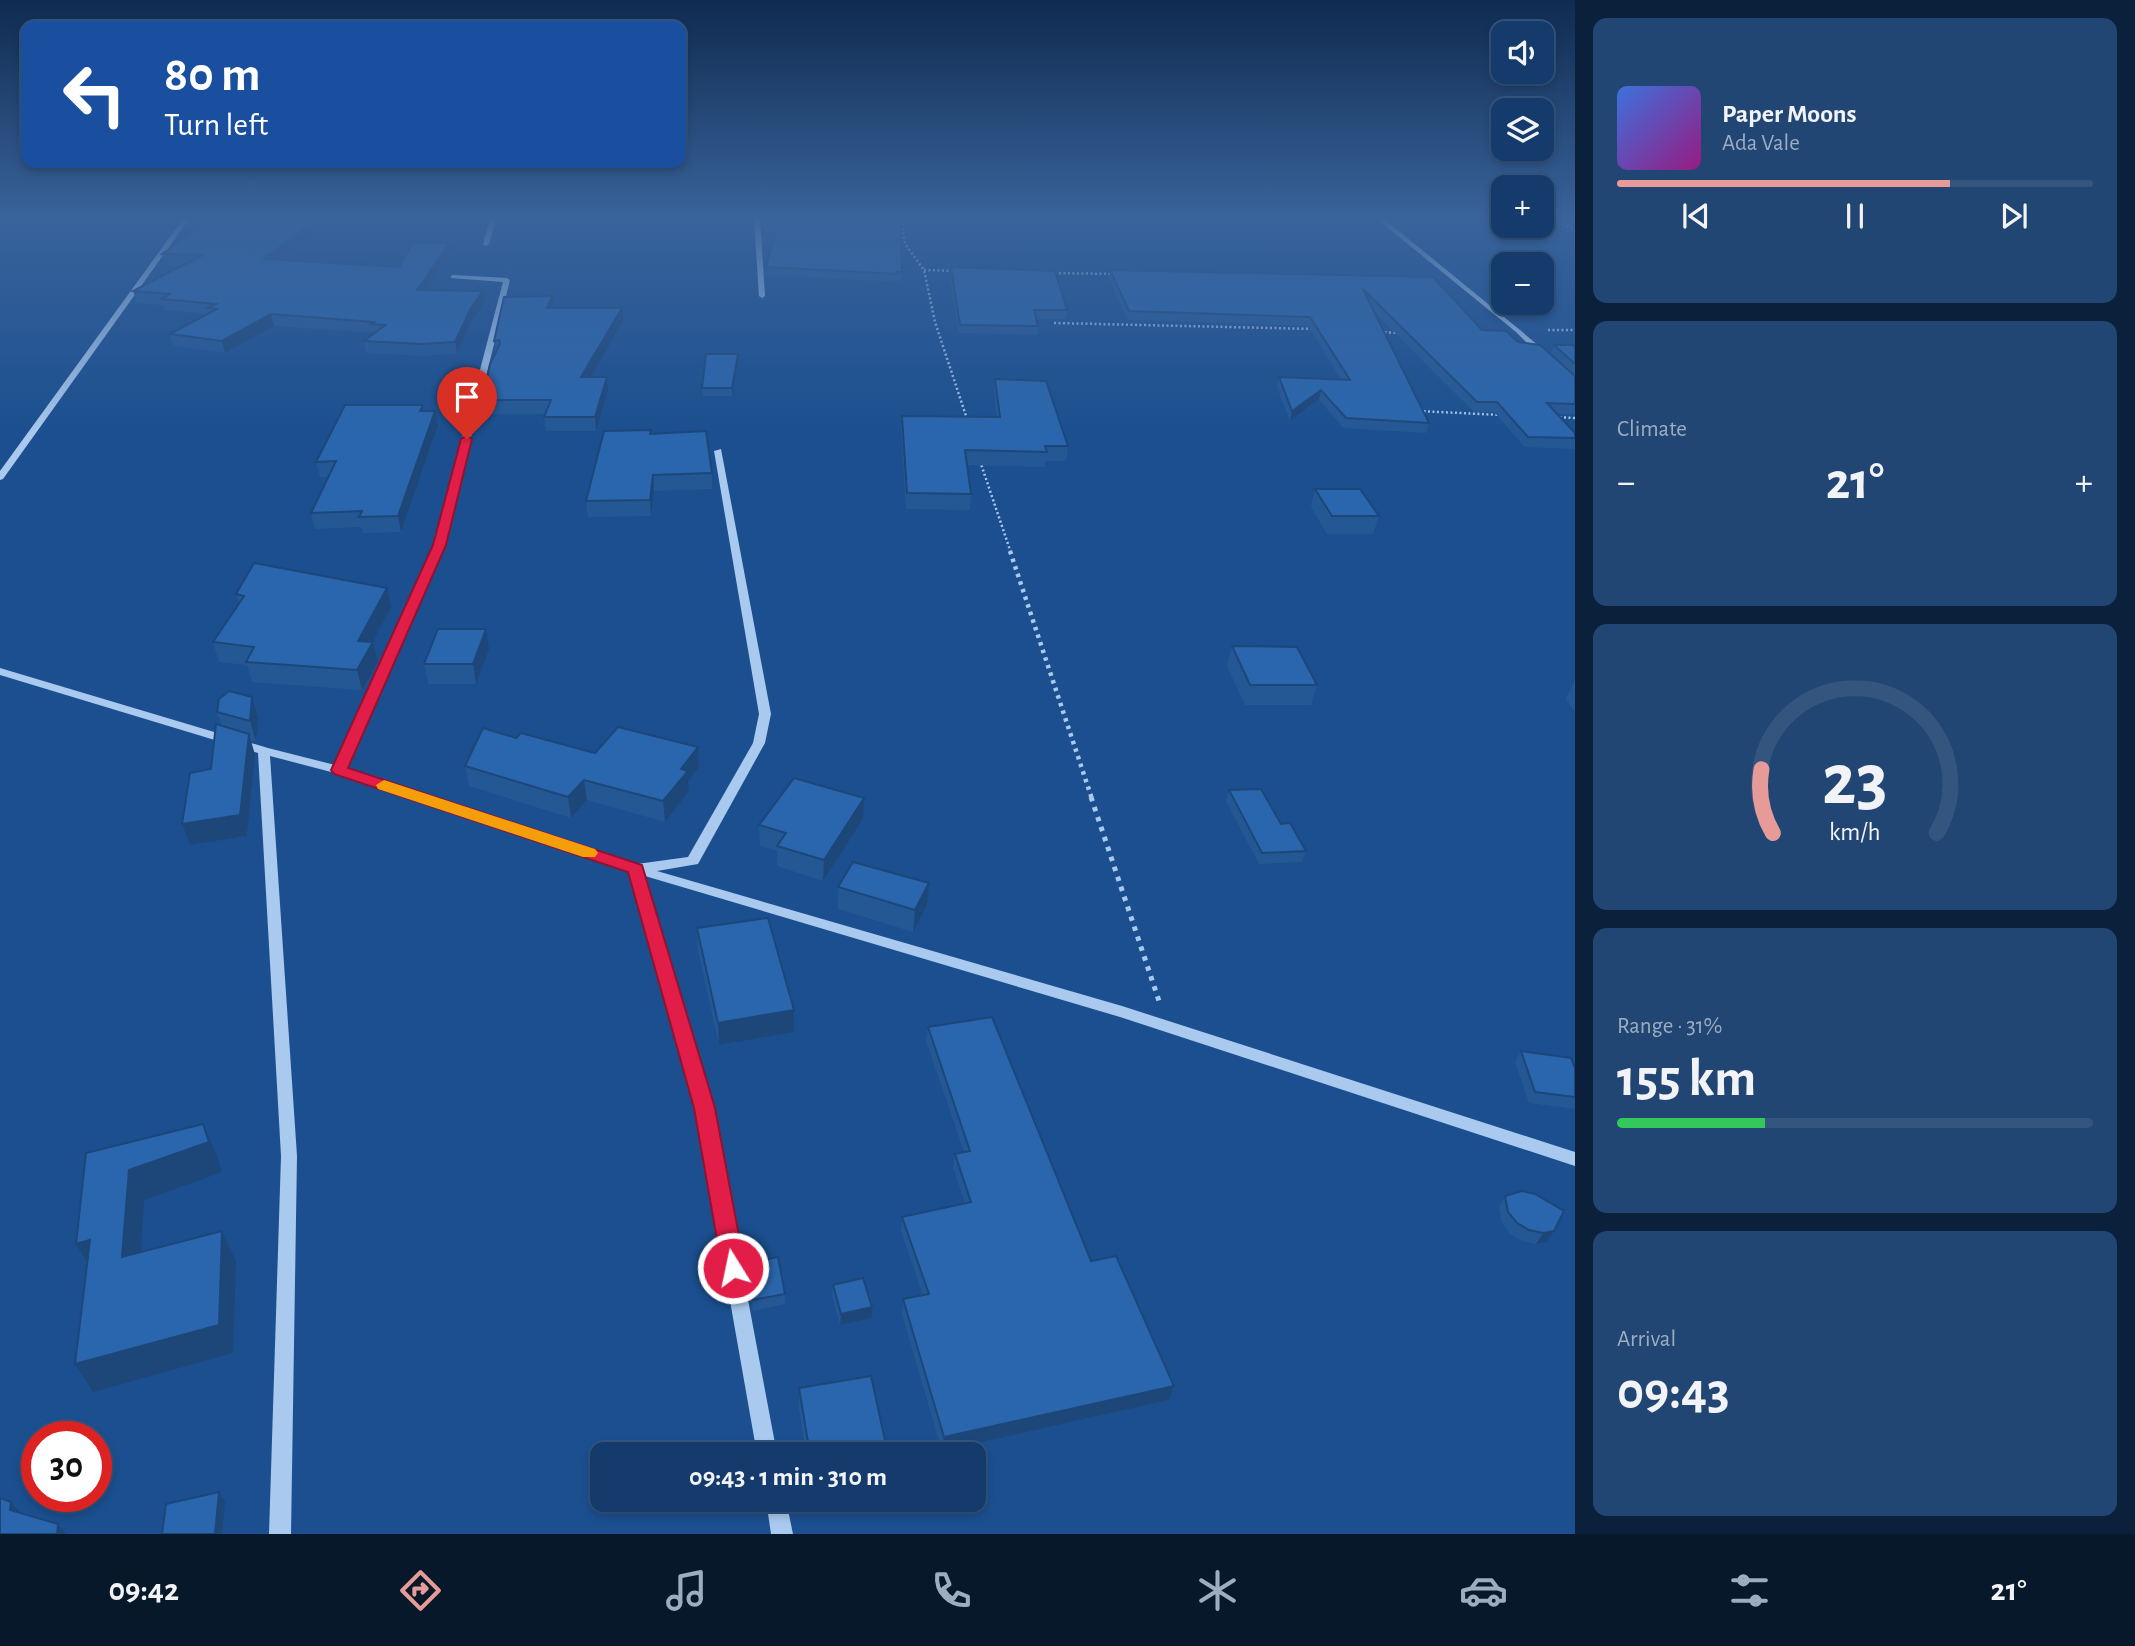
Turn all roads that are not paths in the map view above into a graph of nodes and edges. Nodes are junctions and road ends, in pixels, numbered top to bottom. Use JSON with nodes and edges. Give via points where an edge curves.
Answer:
{"nodes":[{"id":1,"x":134,"y":291,"type":"edge"},
{"id":2,"x":505,"y":291,"type":"edge"},
{"id":3,"x":762,"y":291,"type":"edge"},
{"id":4,"x":1468,"y":291,"type":"edge"},
{"id":5,"x":762,"y":296,"type":"dead end"},
{"id":6,"x":1547,"y":358,"type":"edge"},
{"id":7,"x":718,"y":451,"type":"dead end"},
{"id":8,"x":0,"y":477,"type":"edge"},
{"id":9,"x":0,"y":671,"type":"edge"},
{"id":10,"x":264,"y":751,"type":"junction"},
{"id":11,"x":339,"y":770,"type":"junction"},
{"id":12,"x":636,"y":869,"type":"junction"},
{"id":13,"x":1575,"y":1159,"type":"edge"},
{"id":14,"x":765,"y":1442,"type":"edge"},
{"id":15,"x":778,"y":1512,"type":"edge"},
{"id":16,"x":280,"y":1534,"type":"edge"},
{"id":17,"x":782,"y":1534,"type":"edge"}],
"edges":[{"from":1,"to":8,"type":"street"},
{"from":2,"to":11,"type":"street","via":[[439,545]]},
{"from":3,"to":5,"type":"street"},
{"from":4,"to":6,"type":"street"},
{"from":7,"to":12,"type":"street","via":[[765,714],[759,743],[693,861]]},
{"from":9,"to":10,"type":"street"},
{"from":10,"to":11,"type":"street"},
{"from":10,"to":16,"type":"street","via":[[289,1156]]},
{"from":11,"to":12,"type":"street"},
{"from":12,"to":13,"type":"street","via":[[1122,1012]]},
{"from":12,"to":14,"type":"street","via":[[704,1108]]},
{"from":15,"to":17,"type":"street"}]}
